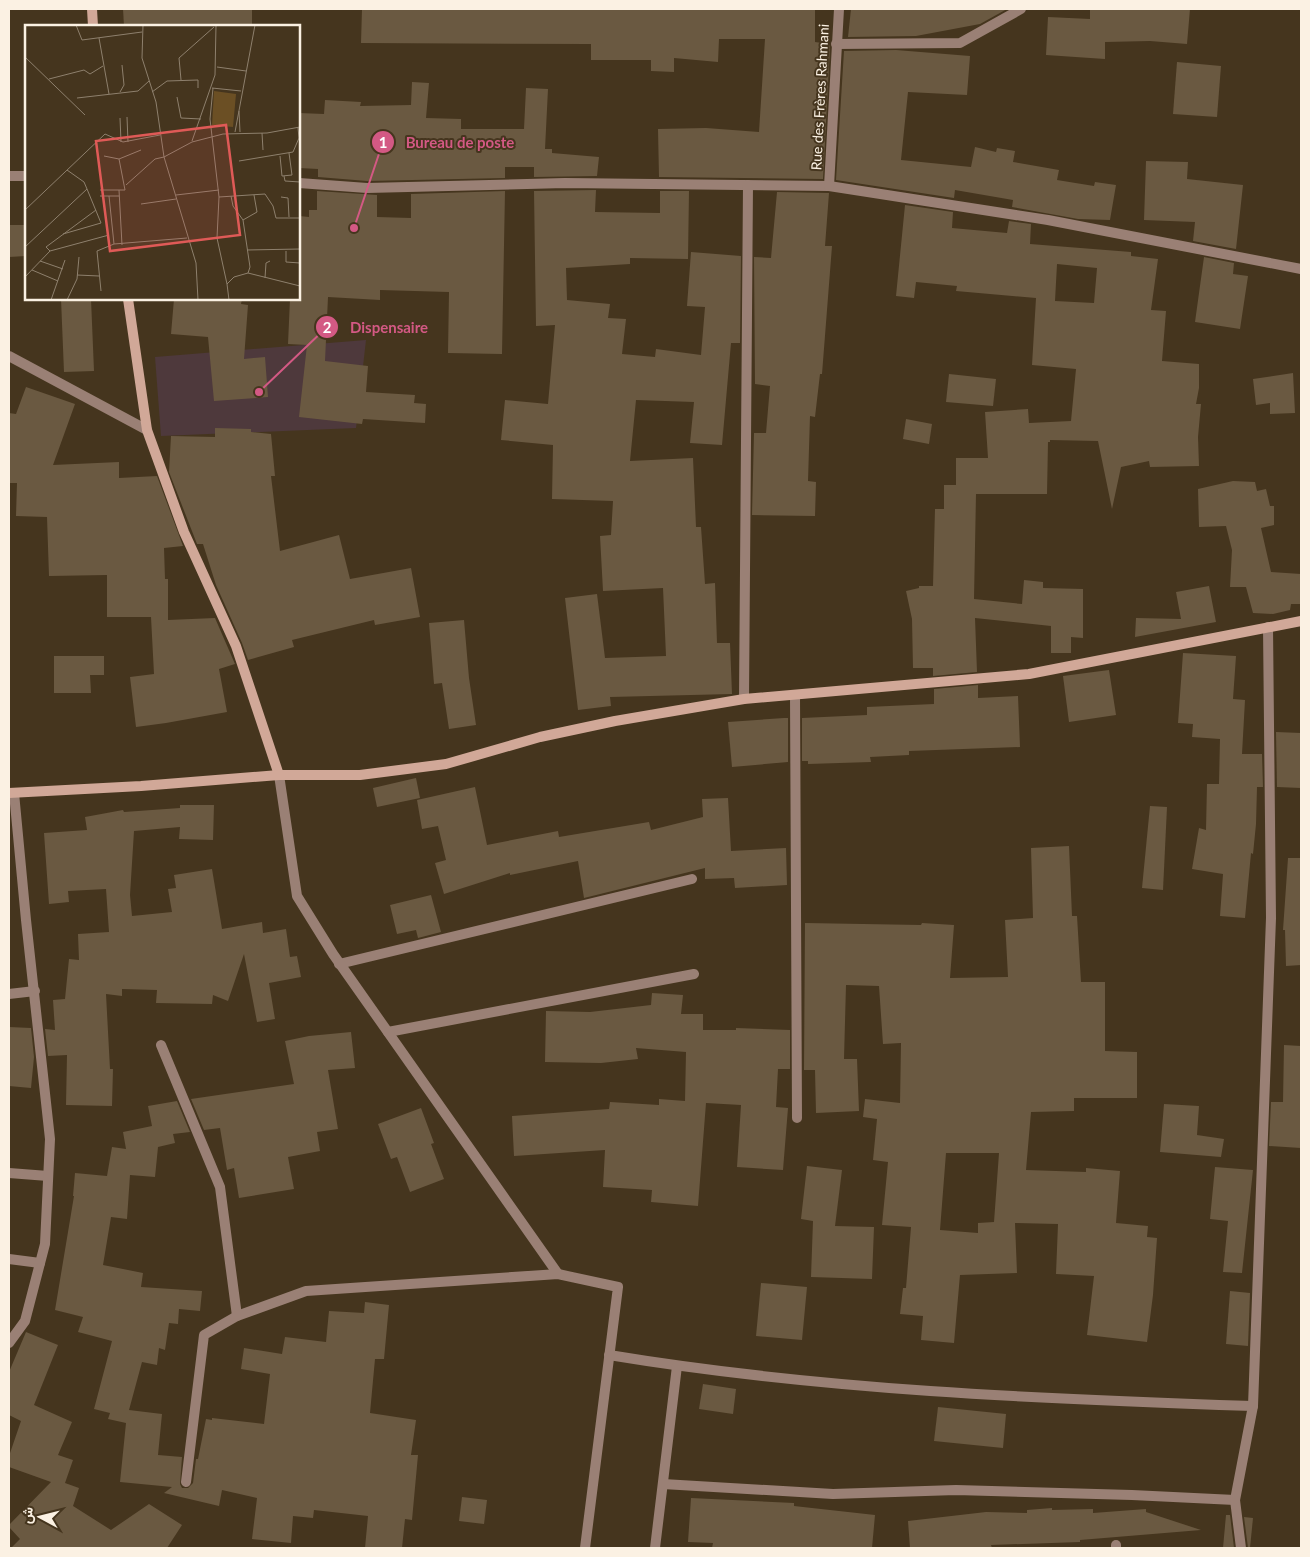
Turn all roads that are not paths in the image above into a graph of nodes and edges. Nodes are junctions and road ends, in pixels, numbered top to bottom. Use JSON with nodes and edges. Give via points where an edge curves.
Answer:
{"nodes":[{"id":1,"x":92,"y":9,"type":"edge"},
{"id":2,"x":839,"y":9,"type":"edge"},
{"id":3,"x":1021,"y":9,"type":"edge"},
{"id":4,"x":93,"y":25,"type":"edge"},
{"id":5,"x":836,"y":44,"type":"junction"},
{"id":6,"x":9,"y":176,"type":"edge"},
{"id":7,"x":25,"y":176,"type":"edge"},
{"id":8,"x":300,"y":183,"type":"edge"},
{"id":9,"x":748,"y":185,"type":"junction"},
{"id":10,"x":829,"y":186,"type":"junction"},
{"id":11,"x":1301,"y":269,"type":"edge"},
{"id":12,"x":128,"y":300,"type":"edge"},
{"id":13,"x":9,"y":356,"type":"edge"},
{"id":14,"x":147,"y":430,"type":"junction"},
{"id":15,"x":1301,"y":621,"type":"edge"},
{"id":16,"x":1268,"y":627,"type":"junction"},
{"id":17,"x":795,"y":695,"type":"junction"},
{"id":18,"x":744,"y":699,"type":"junction"},
{"id":19,"x":279,"y":775,"type":"junction"},
{"id":20,"x":11,"y":793,"type":"edge"},
{"id":21,"x":692,"y":879,"type":"dead end"},
{"id":22,"x":340,"y":964,"type":"junction"},
{"id":23,"x":694,"y":974,"type":"dead end"},
{"id":24,"x":35,"y":991,"type":"junction"},
{"id":25,"x":9,"y":994,"type":"edge"},
{"id":26,"x":388,"y":1032,"type":"junction"},
{"id":27,"x":161,"y":1046,"type":"dead end"},
{"id":28,"x":797,"y":1118,"type":"dead end"},
{"id":29,"x":9,"y":1173,"type":"edge"},
{"id":30,"x":48,"y":1176,"type":"junction"},
{"id":31,"x":9,"y":1259,"type":"edge"},
{"id":32,"x":40,"y":1263,"type":"junction"},
{"id":33,"x":558,"y":1274,"type":"junction"},
{"id":34,"x":237,"y":1316,"type":"junction"},
{"id":35,"x":9,"y":1343,"type":"edge"},
{"id":36,"x":609,"y":1355,"type":"junction"},
{"id":37,"x":677,"y":1366,"type":"junction"},
{"id":38,"x":1253,"y":1406,"type":"junction"},
{"id":39,"x":186,"y":1482,"type":"dead end"},
{"id":40,"x":663,"y":1484,"type":"junction"},
{"id":41,"x":1235,"y":1500,"type":"junction"},
{"id":42,"x":585,"y":1548,"type":"edge"},
{"id":43,"x":655,"y":1548,"type":"edge"},
{"id":44,"x":1241,"y":1548,"type":"edge"}],
"edges":[{"from":1,"to":4,"type":"street"},
{"from":2,"to":5,"type":"street","name":"Rue des Frères Rahmani"},
{"from":3,"to":5,"type":"street","via":[[960,43]]},
{"from":5,"to":10,"type":"street","name":"Rue des Frères Rahmani"},
{"from":6,"to":7,"type":"street"},
{"from":8,"to":9,"type":"street","via":[[367,188],[565,183]]},
{"from":9,"to":10,"type":"street"},
{"from":9,"to":18,"type":"street"},
{"from":10,"to":11,"type":"street","via":[[1048,220]]},
{"from":12,"to":14,"type":"street"},
{"from":13,"to":14,"type":"street"},
{"from":14,"to":19,"type":"street","via":[[184,532],[236,646]]},
{"from":15,"to":16,"type":"street"},
{"from":16,"to":17,"type":"street","via":[[1029,674]]},
{"from":16,"to":38,"type":"street","via":[[1271,918]]},
{"from":17,"to":18,"type":"street"},
{"from":17,"to":28,"type":"street"},
{"from":18,"to":19,"type":"street","via":[[540,737],[446,764],[360,775]]},
{"from":19,"to":20,"type":"street"},
{"from":19,"to":22,"type":"street","via":[[297,896]]},
{"from":20,"to":24,"type":"street"},
{"from":21,"to":22,"type":"street"},
{"from":22,"to":26,"type":"street"},
{"from":23,"to":26,"type":"street"},
{"from":24,"to":25,"type":"street"},
{"from":24,"to":30,"type":"street","via":[[50,1139]]},
{"from":26,"to":33,"type":"street"},
{"from":27,"to":34,"type":"street","via":[[220,1187]]},
{"from":29,"to":30,"type":"street"},
{"from":30,"to":32,"type":"street","via":[[45,1244]]},
{"from":31,"to":32,"type":"street"},
{"from":32,"to":35,"type":"street","via":[[25,1321]]},
{"from":33,"to":34,"type":"street","via":[[306,1291]]},
{"from":33,"to":36,"type":"street","via":[[618,1287]]},
{"from":34,"to":39,"type":"street","via":[[204,1335]]},
{"from":36,"to":37,"type":"street"},
{"from":36,"to":42,"type":"street"},
{"from":37,"to":38,"type":"street","via":[[990,1396]]},
{"from":37,"to":40,"type":"street"},
{"from":38,"to":41,"type":"street"},
{"from":40,"to":41,"type":"street","via":[[833,1494],[966,1490]]},
{"from":40,"to":43,"type":"street"},
{"from":41,"to":44,"type":"street"}]}
